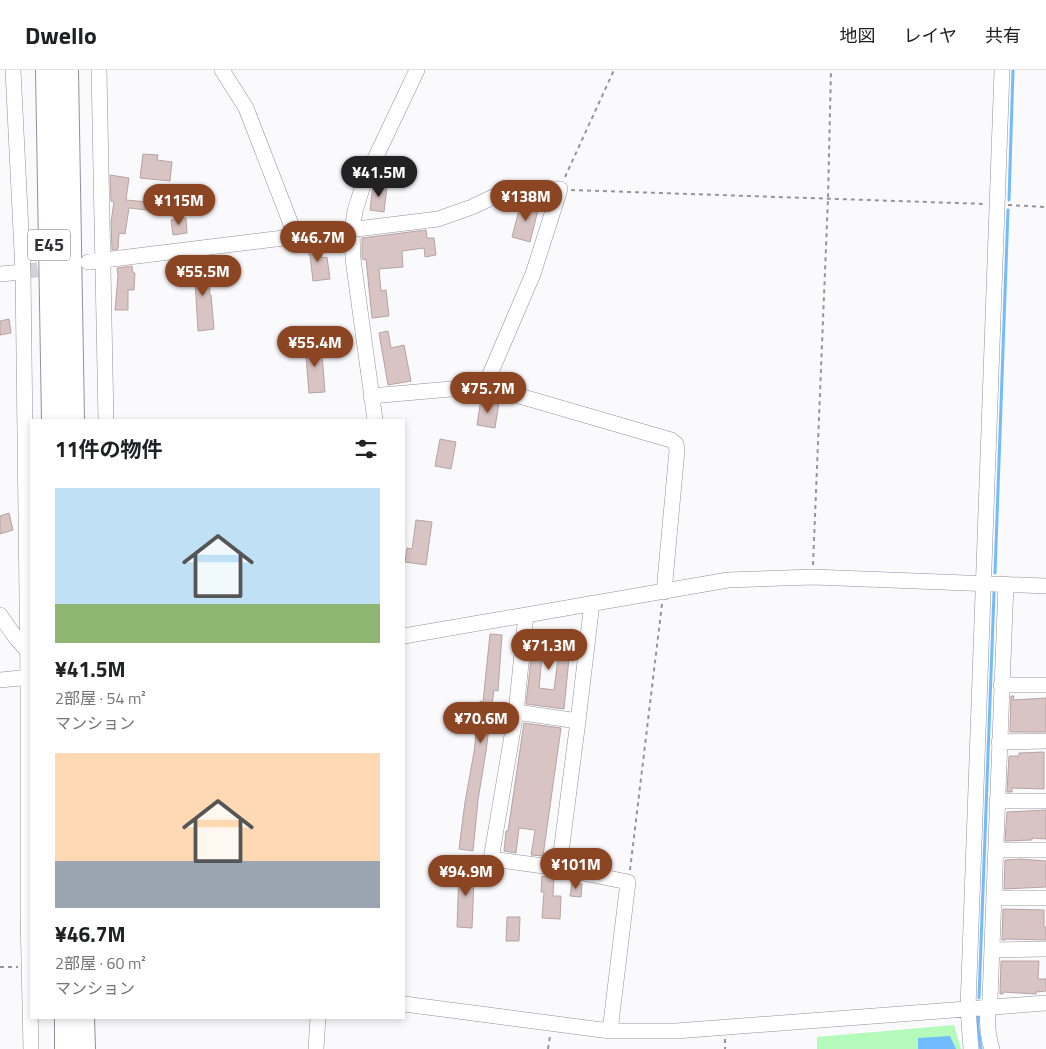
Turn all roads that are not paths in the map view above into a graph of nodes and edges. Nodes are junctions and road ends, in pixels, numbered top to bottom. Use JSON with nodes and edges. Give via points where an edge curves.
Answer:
{"nodes":[{"id":1,"x":13,"y":70,"type":"edge"},
{"id":2,"x":47,"y":70,"type":"edge"},
{"id":3,"x":67,"y":70,"type":"edge"},
{"id":4,"x":99,"y":70,"type":"edge"},
{"id":5,"x":222,"y":70,"type":"edge"},
{"id":6,"x":417,"y":70,"type":"edge"},
{"id":7,"x":1002,"y":70,"type":"edge"},
{"id":8,"x":352,"y":231,"type":"junction"},
{"id":9,"x":296,"y":237,"type":"junction"},
{"id":10,"x":104,"y":260,"type":"junction"},
{"id":11,"x":88,"y":262,"type":"dead end"},
{"id":12,"x":23,"y":272,"type":"junction"},
{"id":13,"x":0,"y":274,"type":"edge"},
{"id":14,"x":485,"y":386,"type":"junction"},
{"id":15,"x":372,"y":396,"type":"junction"},
{"id":16,"x":54,"y":419,"type":"edge"},
{"id":17,"x":73,"y":419,"type":"edge"},
{"id":18,"x":106,"y":419,"type":"edge"},
{"id":19,"x":375,"y":419,"type":"edge"},
{"id":20,"x":984,"y":584,"type":"junction"},
{"id":21,"x":1006,"y":584,"type":"junction"},
{"id":22,"x":1046,"y":586,"type":"edge"},
{"id":23,"x":664,"y":592,"type":"junction"},
{"id":24,"x":592,"y":603,"type":"junction"},
{"id":25,"x":0,"y":615,"type":"edge"},
{"id":26,"x":526,"y":615,"type":"junction"},
{"id":27,"x":405,"y":636,"type":"edge"},
{"id":28,"x":28,"y":650,"type":"junction"},
{"id":29,"x":30,"y":678,"type":"edge"},
{"id":30,"x":0,"y":680,"type":"edge"},
{"id":31,"x":1001,"y":685,"type":"junction"},
{"id":32,"x":1046,"y":685,"type":"edge"},
{"id":33,"x":516,"y":712,"type":"junction"},
{"id":34,"x":578,"y":721,"type":"junction"},
{"id":35,"x":1046,"y":741,"type":"edge"},
{"id":36,"x":999,"y":742,"type":"junction"},
{"id":37,"x":997,"y":801,"type":"junction"},
{"id":38,"x":1046,"y":801,"type":"edge"},
{"id":39,"x":996,"y":850,"type":"junction"},
{"id":40,"x":1046,"y":850,"type":"edge"},
{"id":41,"x":559,"y":868,"type":"junction"},
{"id":42,"x":994,"y":898,"type":"junction"},
{"id":43,"x":1046,"y":898,"type":"edge"},
{"id":44,"x":1046,"y":949,"type":"edge"},
{"id":45,"x":992,"y":950,"type":"junction"},
{"id":46,"x":30,"y":955,"type":"edge"},
{"id":47,"x":1046,"y":1003,"type":"edge"},
{"id":48,"x":405,"y":1004,"type":"edge"},
{"id":49,"x":988,"y":1007,"type":"junction"},
{"id":50,"x":968,"y":1008,"type":"junction"},
{"id":51,"x":31,"y":1019,"type":"edge"},
{"id":52,"x":66,"y":1019,"type":"edge"},
{"id":53,"x":83,"y":1019,"type":"edge"},
{"id":54,"x":318,"y":1019,"type":"edge"},
{"id":55,"x":610,"y":1031,"type":"junction"},
{"id":56,"x":31,"y":1049,"type":"edge"},
{"id":57,"x":66,"y":1049,"type":"edge"},
{"id":58,"x":84,"y":1049,"type":"edge"},
{"id":59,"x":316,"y":1049,"type":"edge"},
{"id":60,"x":971,"y":1049,"type":"edge"},
{"id":61,"x":992,"y":1049,"type":"edge"}],
"edges":[{"from":1,"to":12,"type":"street"},
{"from":2,"to":16,"type":"highway","number":"E45"},
{"from":3,"to":17,"type":"highway","number":"E45"},
{"from":4,"to":10,"type":"street"},
{"from":5,"to":9,"type":"street","via":[[246,108]]},
{"from":6,"to":8,"type":"street","via":[[364,182]]},
{"from":7,"to":20,"type":"street"},
{"from":8,"to":9,"type":"street"},
{"from":8,"to":14,"type":"street","via":[[438,219],[512,188],[560,189],[533,274]]},
{"from":8,"to":15,"type":"street"},
{"from":9,"to":10,"type":"street"},
{"from":10,"to":11,"type":"street"},
{"from":10,"to":18,"type":"street"},
{"from":12,"to":13,"type":"street"},
{"from":12,"to":28,"type":"street"},
{"from":14,"to":15,"type":"street"},
{"from":14,"to":23,"type":"street","via":[[676,444]]},
{"from":15,"to":19,"type":"street"},
{"from":20,"to":21,"type":"street"},
{"from":20,"to":23,"type":"street","via":[[812,577],[728,580]]},
{"from":20,"to":50,"type":"street"},
{"from":21,"to":22,"type":"street"},
{"from":21,"to":31,"type":"street"},
{"from":23,"to":24,"type":"street"},
{"from":24,"to":26,"type":"street"},
{"from":24,"to":34,"type":"street"},
{"from":25,"to":28,"type":"street"},
{"from":26,"to":27,"type":"street"},
{"from":26,"to":33,"type":"street"},
{"from":28,"to":29,"type":"street"},
{"from":29,"to":30,"type":"street"},
{"from":29,"to":46,"type":"street"},
{"from":31,"to":32,"type":"street"},
{"from":31,"to":36,"type":"street"},
{"from":33,"to":34,"type":"street"},
{"from":33,"to":41,"type":"street","via":[[491,859]]},
{"from":34,"to":41,"type":"street"},
{"from":35,"to":36,"type":"street"},
{"from":36,"to":37,"type":"street"},
{"from":37,"to":38,"type":"street"},
{"from":37,"to":39,"type":"street"},
{"from":39,"to":40,"type":"street"},
{"from":39,"to":42,"type":"street"},
{"from":41,"to":55,"type":"street","via":[[628,882]]},
{"from":42,"to":43,"type":"street"},
{"from":42,"to":45,"type":"street"},
{"from":44,"to":45,"type":"street"},
{"from":45,"to":49,"type":"street"},
{"from":47,"to":49,"type":"street"},
{"from":48,"to":55,"type":"street"},
{"from":49,"to":50,"type":"street"},
{"from":49,"to":61,"type":"street"},
{"from":50,"to":55,"type":"street","via":[[676,1032]]},
{"from":50,"to":60,"type":"street"},
{"from":51,"to":56,"type":"street"},
{"from":52,"to":57,"type":"highway"},
{"from":53,"to":58,"type":"highway"},
{"from":54,"to":59,"type":"street"}]}
